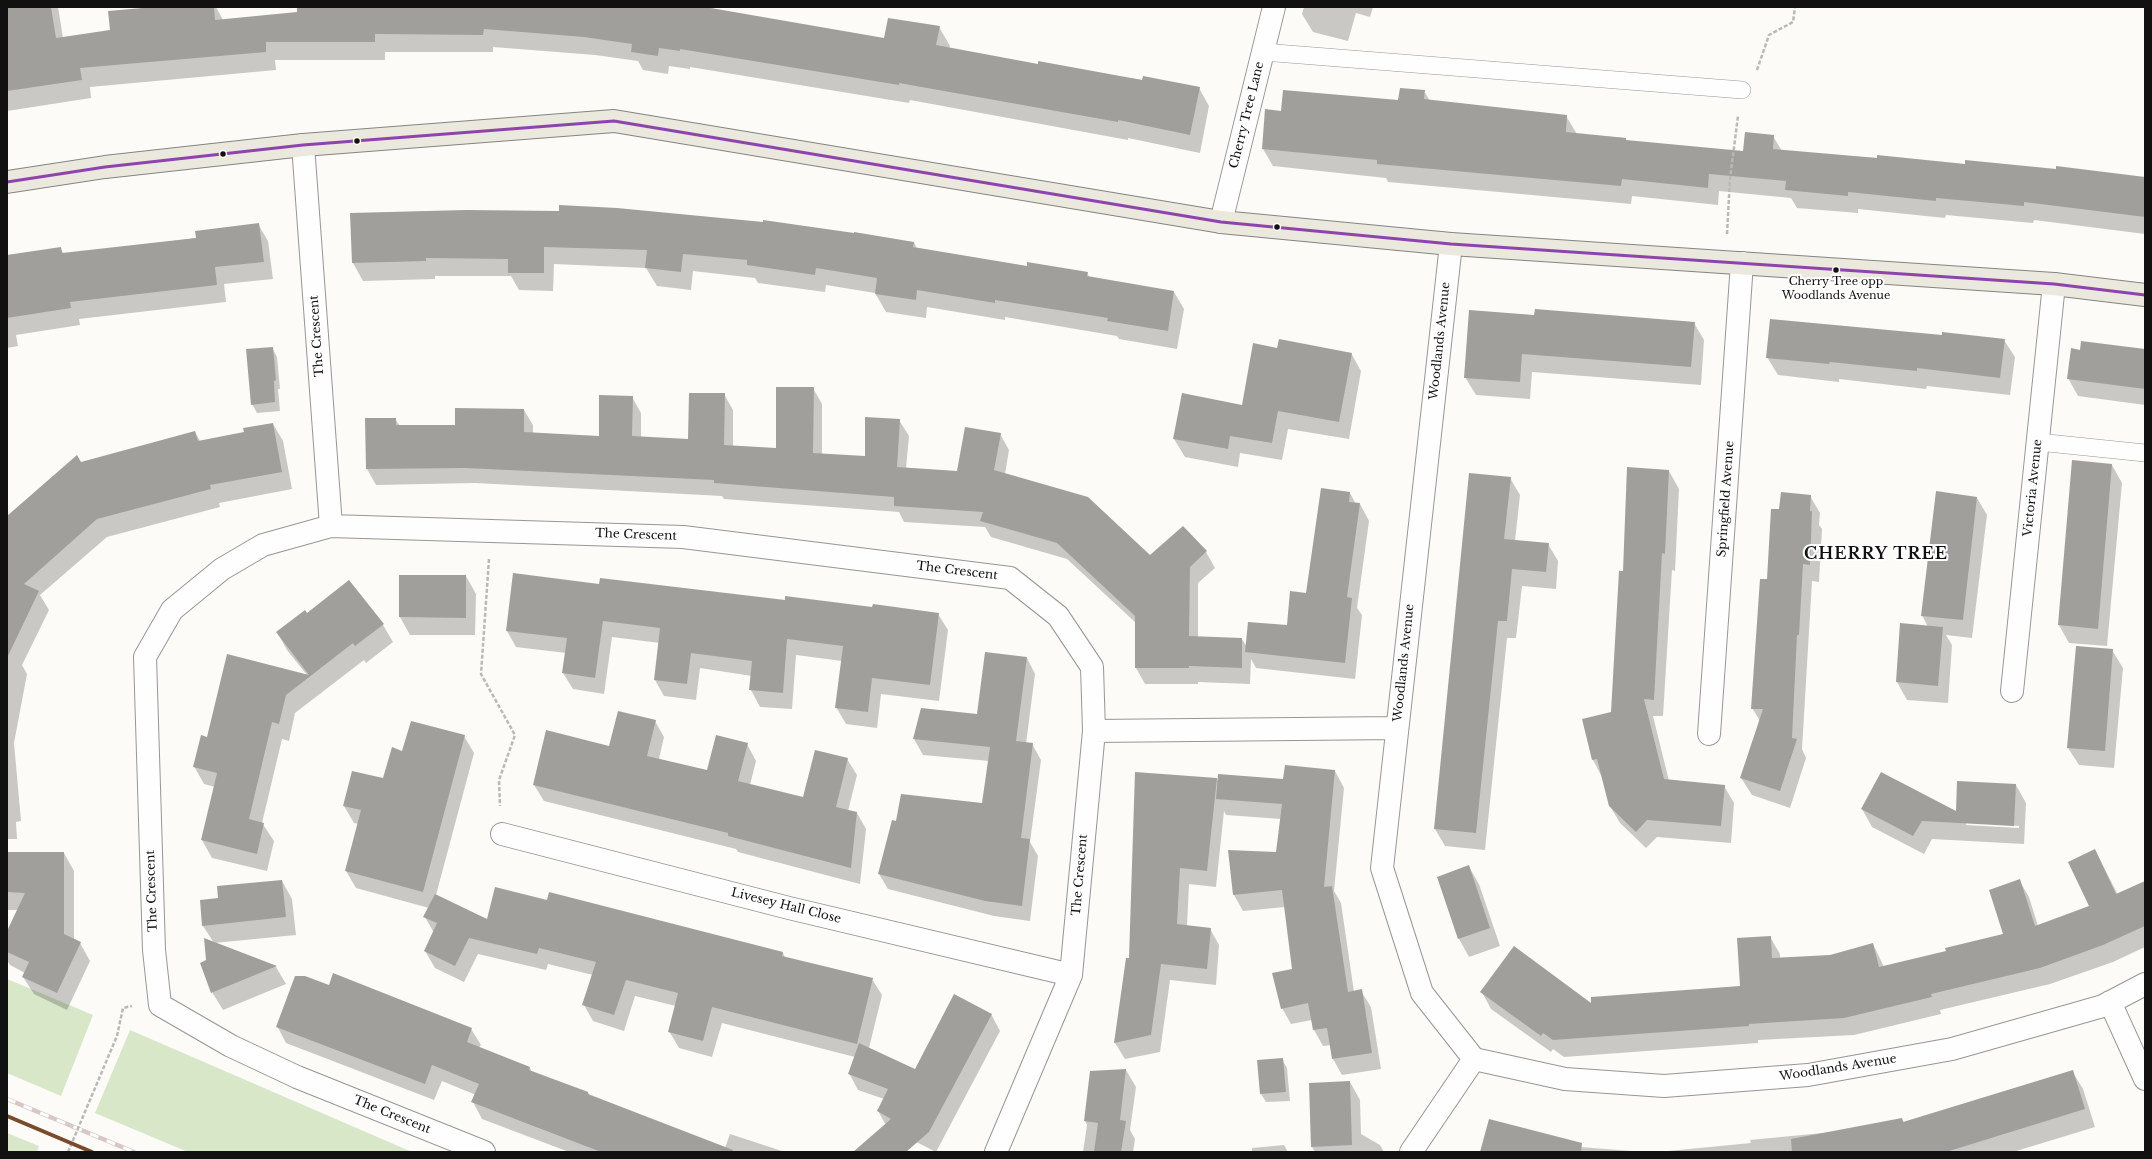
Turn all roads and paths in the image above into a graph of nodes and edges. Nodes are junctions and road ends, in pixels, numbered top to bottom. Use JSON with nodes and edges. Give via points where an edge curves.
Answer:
{"nodes":[{"id":1,"x":1274,"y":7,"type":"edge"},
{"id":2,"x":1263,"y":52,"type":"junction"},
{"id":3,"x":1742,"y":90,"type":"dead end"},
{"id":4,"x":303,"y":145,"type":"junction"},
{"id":5,"x":7,"y":182,"type":"edge"},
{"id":6,"x":1221,"y":222,"type":"junction"},
{"id":7,"x":1451,"y":244,"type":"junction"},
{"id":8,"x":1742,"y":264,"type":"junction"},
{"id":9,"x":2054,"y":284,"type":"junction"},
{"id":10,"x":2145,"y":295,"type":"edge"},
{"id":11,"x":2038,"y":442,"type":"junction"},
{"id":12,"x":2145,"y":453,"type":"edge"},
{"id":13,"x":331,"y":526,"type":"junction"},
{"id":14,"x":491,"y":532,"type":"junction"},
{"id":15,"x":2012,"y":691,"type":"dead end"},
{"id":16,"x":1396,"y":728,"type":"junction"},
{"id":17,"x":1094,"y":731,"type":"junction"},
{"id":18,"x":1709,"y":734,"type":"dead end"},
{"id":19,"x":502,"y":834,"type":"joint"},
{"id":20,"x":1071,"y":975,"type":"junction"},
{"id":21,"x":2145,"y":984,"type":"edge"},
{"id":22,"x":2110,"y":1002,"type":"junction"},
{"id":23,"x":117,"y":1036,"type":"dead end"},
{"id":24,"x":1474,"y":1059,"type":"junction"},
{"id":25,"x":2145,"y":1079,"type":"edge"},
{"id":26,"x":68,"y":1152,"type":"edge"},
{"id":27,"x":484,"y":1152,"type":"edge"},
{"id":28,"x":996,"y":1152,"type":"edge"},
{"id":29,"x":1412,"y":1152,"type":"edge"}],
"edges":[{"from":1,"to":2,"type":"street","name":"Cherry Tree Lane"},
{"from":2,"to":3,"type":"lane"},
{"from":2,"to":6,"type":"street","name":"Cherry Tree Lane"},
{"from":4,"to":5,"type":"main road","via":[[105,167]]},
{"from":4,"to":6,"type":"main road","via":[[614,121]]},
{"from":4,"to":13,"type":"street","name":"The Crescent"},
{"from":6,"to":7,"type":"main road"},
{"from":7,"to":8,"type":"main road"},
{"from":7,"to":16,"type":"street","name":"Woodlands Avenue"},
{"from":8,"to":9,"type":"main road"},
{"from":8,"to":18,"type":"street","name":"Springfield Avenue"},
{"from":9,"to":10,"type":"main road"},
{"from":9,"to":11,"type":"street","name":"Victoria Avenue"},
{"from":11,"to":12,"type":"lane"},
{"from":11,"to":15,"type":"street","name":"Victoria Avenue"},
{"from":13,"to":14,"type":"street","name":"The Crescent"},
{"from":13,"to":27,"type":"street","name":"The Crescent","via":[[263,546],[222,569],[172,610],[145,657],[154,950],[160,1005],[231,1046],[297,1077]]},
{"from":14,"to":17,"type":"street","name":"The Crescent","via":[[683,537],[1010,578],[1058,616],[1092,667]]},
{"from":14,"to":19,"type":"path","via":[[481,674],[516,736],[499,780]]},
{"from":16,"to":17,"type":"street"},
{"from":16,"to":24,"type":"street","name":"Woodlands Avenue","via":[[1382,868],[1422,993]]},
{"from":17,"to":20,"type":"street","name":"The Crescent"},
{"from":19,"to":20,"type":"street","name":"Livesey Hall Close","via":[[790,908]]},
{"from":20,"to":28,"type":"street","name":"The Crescent"},
{"from":21,"to":22,"type":"street","name":"Woodlands Avenue"},
{"from":22,"to":24,"type":"street","name":"Woodlands Avenue","via":[[1952,1049],[1808,1075],[1664,1086],[1565,1079]]},
{"from":22,"to":25,"type":"street"},
{"from":23,"to":26,"type":"path","bridge":true},
{"from":24,"to":29,"type":"street"}]}
